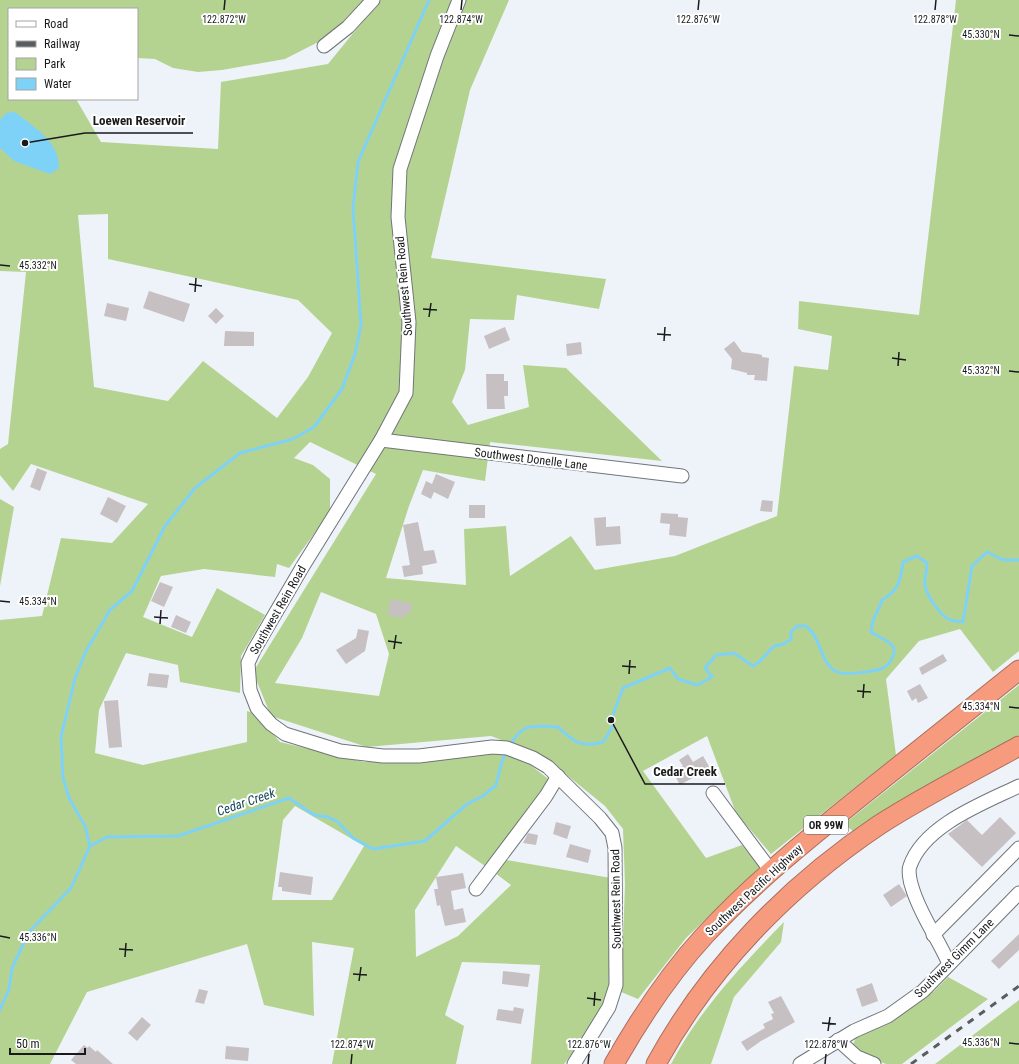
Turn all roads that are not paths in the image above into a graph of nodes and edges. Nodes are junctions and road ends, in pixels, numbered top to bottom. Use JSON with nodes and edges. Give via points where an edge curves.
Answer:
{"nodes":[{"id":1,"x":373,"y":0,"type":"edge"},
{"id":2,"x":459,"y":0,"type":"edge"},
{"id":3,"x":324,"y":46,"type":"dead end"},
{"id":4,"x":381,"y":440,"type":"junction"},
{"id":5,"x":682,"y":476,"type":"dead end"},
{"id":6,"x":1019,"y":670,"type":"edge"},
{"id":7,"x":1019,"y":746,"type":"edge"},
{"id":8,"x":558,"y":776,"type":"junction"},
{"id":9,"x":1019,"y":786,"type":"edge"},
{"id":10,"x":713,"y":793,"type":"dead end"},
{"id":11,"x":1019,"y":848,"type":"edge"},
{"id":12,"x":771,"y":871,"type":"junction"},
{"id":13,"x":476,"y":889,"type":"dead end"},
{"id":14,"x":1019,"y":893,"type":"edge"},
{"id":15,"x":933,"y":935,"type":"junction"},
{"id":16,"x":949,"y":964,"type":"junction"},
{"id":17,"x":838,"y":1040,"type":"junction"},
{"id":18,"x":574,"y":1064,"type":"edge"},
{"id":19,"x":614,"y":1064,"type":"edge"},
{"id":20,"x":656,"y":1064,"type":"edge"},
{"id":21,"x":800,"y":1064,"type":"edge"},
{"id":22,"x":874,"y":1064,"type":"edge"}],
"edges":[{"from":1,"to":3,"type":"street","via":[[348,27]]},
{"from":2,"to":4,"type":"street","name":"Southwest Rein Road","via":[[437,56],[400,169],[398,216],[409,322],[408,383],[403,403]]},
{"from":4,"to":5,"type":"street","name":"Southwest Donelle Lane"},
{"from":4,"to":8,"type":"street","name":"Southwest Rein Road","via":[[302,566],[254,650],[247,673],[251,695],[257,708],[270,724],[285,734],[340,751],[383,756],[419,756],[474,748],[507,748],[533,758]]},
{"from":6,"to":12,"type":"highway","name":"Southwest Pacific Highway","number":"OR 99W"},
{"from":7,"to":20,"type":"highway","number":"OR 99W","via":[[911,805],[880,825],[831,860],[780,904],[740,945],[704,989],[672,1035]]},
{"from":8,"to":13,"type":"street","via":[[546,796]]},
{"from":8,"to":18,"type":"street","name":"Southwest Rein Road","via":[[612,833],[617,864],[615,990],[609,1006]]},
{"from":9,"to":15,"type":"street","via":[[963,813],[939,829],[921,846],[909,867],[912,886]]},
{"from":10,"to":12,"type":"street"},
{"from":11,"to":15,"type":"street"},
{"from":12,"to":19,"type":"highway","name":"Southwest Pacific Highway","number":"OR 99W","via":[[704,936],[669,978]]},
{"from":14,"to":16,"type":"street","name":"Southwest Gimm Lane"},
{"from":15,"to":16,"type":"street"},
{"from":16,"to":17,"type":"street","name":"Southwest Gimm Lane","via":[[923,991],[898,1009]]},
{"from":17,"to":21,"type":"street","name":"Southwest Gimm Lane"},
{"from":17,"to":22,"type":"street","via":[[857,1057]]}]}
